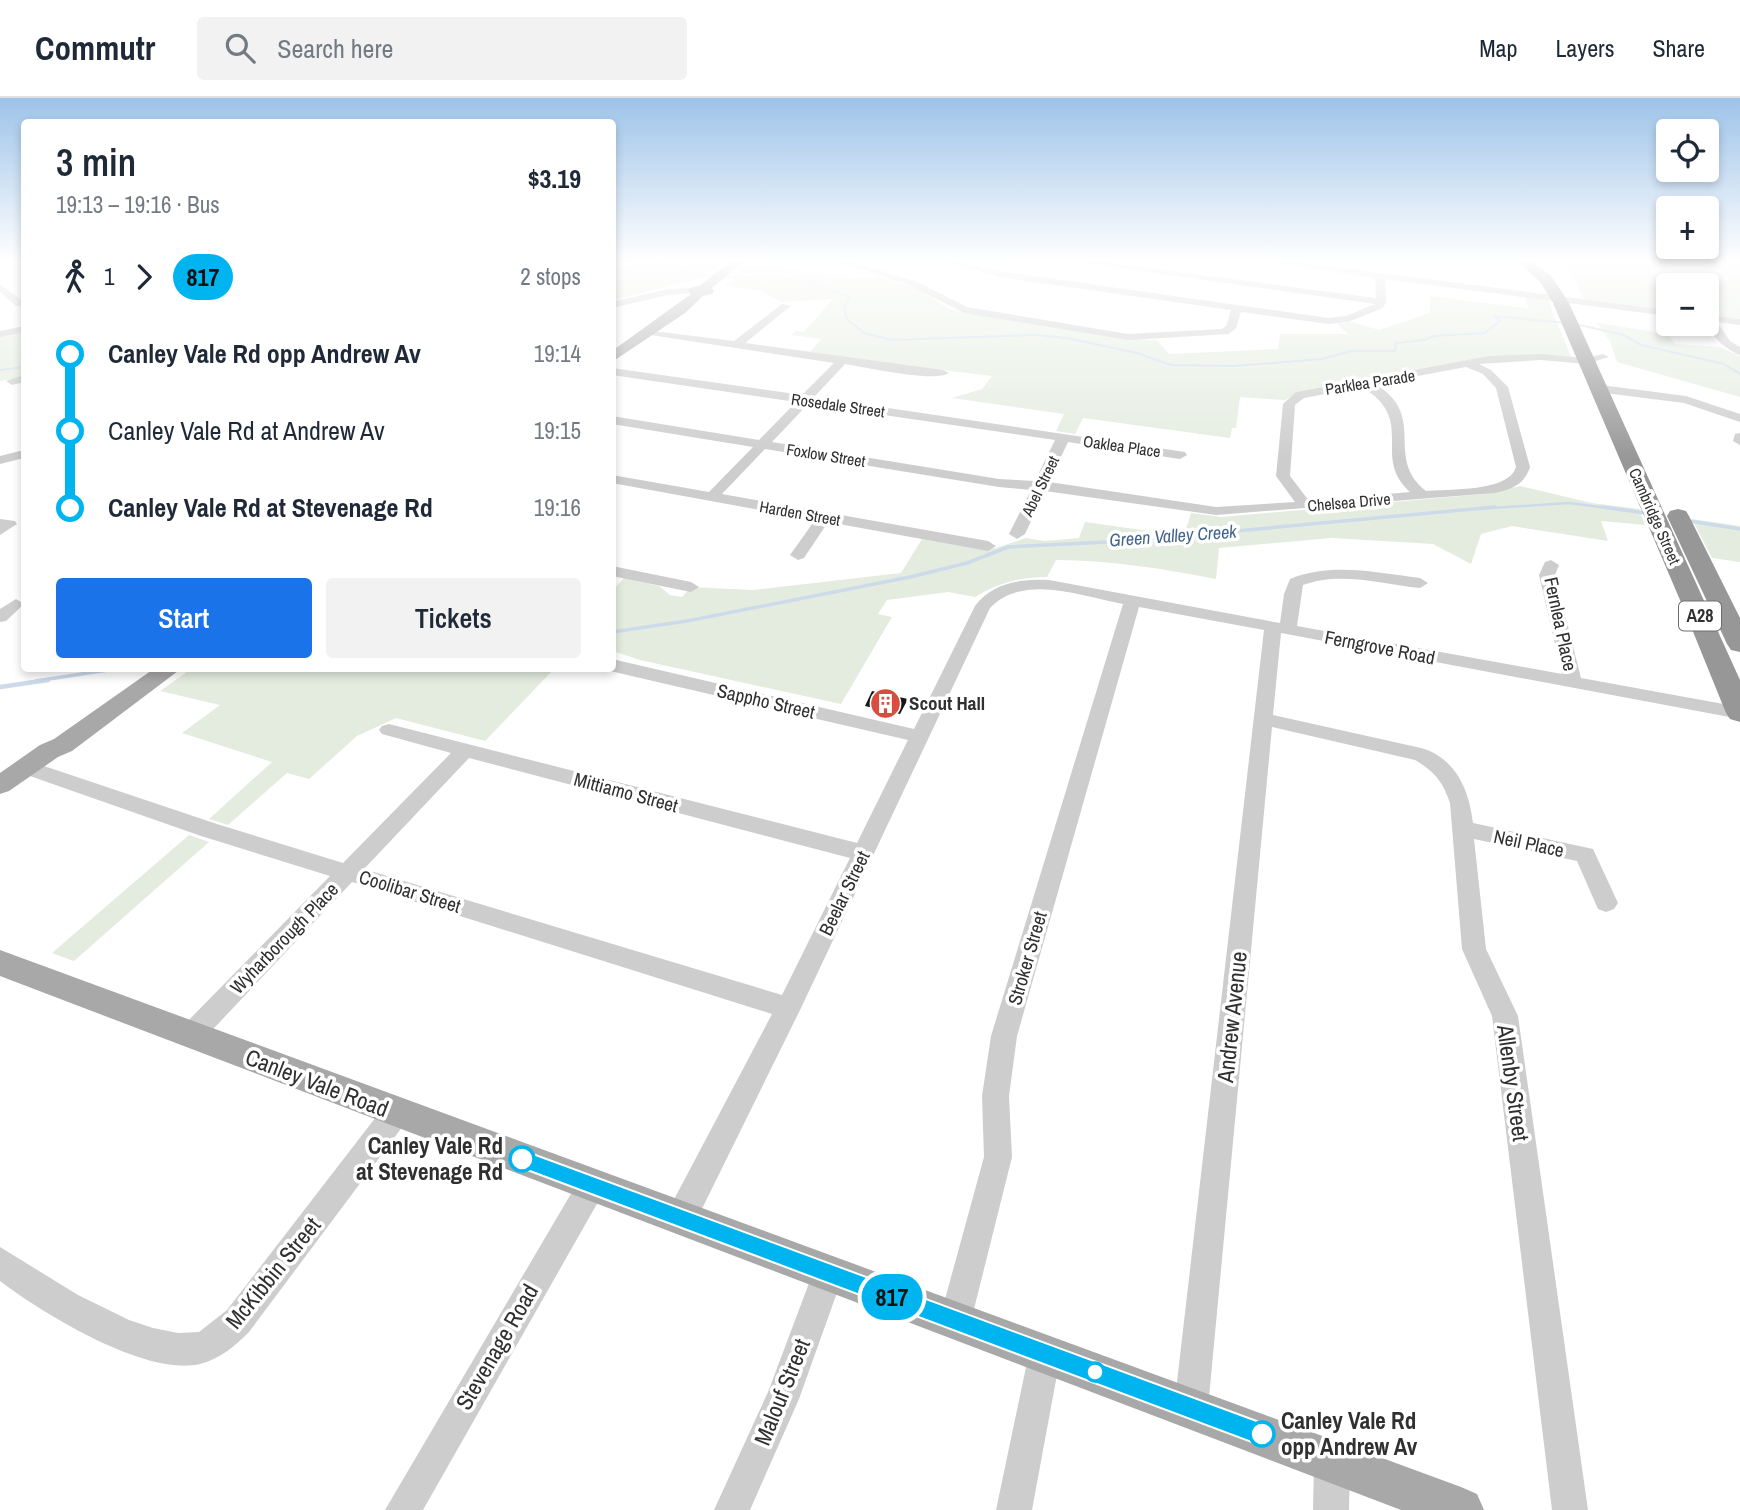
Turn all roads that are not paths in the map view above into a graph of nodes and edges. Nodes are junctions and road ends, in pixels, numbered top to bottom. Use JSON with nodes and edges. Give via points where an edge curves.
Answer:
{"nodes":[{"id":1,"x":655,"y":328,"type":"edge"},
{"id":2,"x":758,"y":328,"type":"edge"},
{"id":3,"x":1073,"y":328,"type":"edge"},
{"id":4,"x":1230,"y":328,"type":"edge"},
{"id":5,"x":1580,"y":328,"type":"edge"},
{"id":6,"x":21,"y":330,"type":"edge"},
{"id":7,"x":650,"y":332,"type":"junction"},
{"id":8,"x":0,"y":334,"type":"edge"},
{"id":9,"x":1719,"y":334,"type":"edge"},
{"id":10,"x":734,"y":346,"type":"junction"},
{"id":11,"x":1740,"y":352,"type":"edge"},
{"id":12,"x":616,"y":355,"type":"edge"},
{"id":13,"x":1595,"y":359,"type":"junction"},
{"id":14,"x":842,"y":361,"type":"junction"},
{"id":15,"x":1469,"y":364,"type":"junction"},
{"id":16,"x":616,"y":372,"type":"edge"},
{"id":17,"x":943,"y":373,"type":"dead end"},
{"id":18,"x":1366,"y":384,"type":"junction"},
{"id":19,"x":1610,"y":390,"type":"junction"},
{"id":20,"x":806,"y":400,"type":"junction"},
{"id":21,"x":1740,"y":418,"type":"edge"},
{"id":22,"x":616,"y":421,"type":"edge"},
{"id":23,"x":1063,"y":438,"type":"junction"},
{"id":24,"x":1643,"y":440,"type":"dead end"},
{"id":25,"x":762,"y":444,"type":"junction"},
{"id":26,"x":21,"y":455,"type":"edge"},
{"id":27,"x":1180,"y":455,"type":"dead end"},
{"id":28,"x":0,"y":460,"type":"edge"},
{"id":29,"x":616,"y":480,"type":"edge"},
{"id":30,"x":1040,"y":486,"type":"junction"},
{"id":31,"x":1423,"y":496,"type":"junction"},
{"id":32,"x":712,"y":497,"type":"junction"},
{"id":33,"x":1305,"y":506,"type":"junction"},
{"id":34,"x":1667,"y":513,"type":"junction"},
{"id":35,"x":824,"y":517,"type":"junction"},
{"id":36,"x":0,"y":523,"type":"edge"},
{"id":37,"x":0,"y":530,"type":"edge"},
{"id":38,"x":1017,"y":534,"type":"dead end"},
{"id":39,"x":988,"y":546,"type":"dead end"},
{"id":40,"x":798,"y":555,"type":"dead end"},
{"id":41,"x":1551,"y":565,"type":"dead end"},
{"id":42,"x":616,"y":572,"type":"edge"},
{"id":43,"x":1420,"y":583,"type":"dead end"},
{"id":44,"x":1019,"y":584,"type":"joint"},
{"id":45,"x":691,"y":587,"type":"dead end"},
{"id":46,"x":1132,"y":601,"type":"junction"},
{"id":47,"x":16,"y":604,"type":"dead end"},
{"id":48,"x":1732,"y":612,"type":"edge"},
{"id":49,"x":0,"y":617,"type":"edge"},
{"id":50,"x":1281,"y":628,"type":"junction"},
{"id":51,"x":1740,"y":644,"type":"edge"},
{"id":52,"x":616,"y":665,"type":"edge"},
{"id":53,"x":165,"y":672,"type":"edge"},
{"id":54,"x":1573,"y":683,"type":"junction"},
{"id":55,"x":1740,"y":713,"type":"edge"},
{"id":56,"x":1264,"y":719,"type":"junction"},
{"id":57,"x":389,"y":730,"type":"dead end"},
{"id":58,"x":920,"y":737,"type":"junction"},
{"id":59,"x":63,"y":745,"type":"junction"},
{"id":60,"x":465,"y":750,"type":"junction"},
{"id":61,"x":34,"y":770,"type":"junction"},
{"id":62,"x":0,"y":785,"type":"edge"},
{"id":63,"x":0,"y":792,"type":"edge"},
{"id":64,"x":1463,"y":829,"type":"junction"},
{"id":65,"x":863,"y":853,"type":"junction"},
{"id":66,"x":348,"y":872,"type":"junction"},
{"id":67,"x":1606,"y":903,"type":"dead end"},
{"id":68,"x":0,"y":963,"type":"edge"},
{"id":69,"x":788,"y":1008,"type":"junction"},
{"id":70,"x":191,"y":1035,"type":"junction"},
{"id":71,"x":396,"y":1112,"type":"junction"},
{"id":72,"x":592,"y":1185,"type":"junction"},
{"id":73,"x":681,"y":1218,"type":"junction"},
{"id":74,"x":0,"y":1262,"type":"edge"},
{"id":75,"x":828,"y":1273,"type":"junction"},
{"id":76,"x":955,"y":1321,"type":"junction"},
{"id":77,"x":1045,"y":1353,"type":"junction"},
{"id":78,"x":1191,"y":1408,"type":"junction"},
{"id":79,"x":1332,"y":1461,"type":"junction"},
{"id":80,"x":403,"y":1510,"type":"edge"},
{"id":81,"x":732,"y":1510,"type":"edge"},
{"id":82,"x":1014,"y":1510,"type":"edge"},
{"id":83,"x":1331,"y":1510,"type":"edge"},
{"id":84,"x":1461,"y":1510,"type":"edge"},
{"id":85,"x":1570,"y":1510,"type":"edge"}],
"edges":[{"from":1,"to":7,"type":"main road"},
{"from":2,"to":10,"type":"street"},
{"from":3,"to":4,"type":"street","via":[[1159,338],[1229,332]]},
{"from":5,"to":13,"type":"highway","name":"Cambridge Street","number":"A28"},
{"from":6,"to":8,"type":"street"},
{"from":7,"to":10,"type":"street"},
{"from":7,"to":12,"type":"main road"},
{"from":9,"to":11,"type":"street"},
{"from":10,"to":14,"type":"street"},
{"from":13,"to":15,"type":"street","name":"Parklea Parade","via":[[1518,358]]},
{"from":13,"to":19,"type":"highway","name":"Cambridge Street","number":"A28"},
{"from":14,"to":17,"type":"street"},
{"from":14,"to":20,"type":"street"},
{"from":15,"to":18,"type":"street","name":"Parklea Parade"},
{"from":15,"to":31,"type":"street","name":"Chelsea Drive","via":[[1487,372],[1502,387],[1523,467],[1521,477],[1495,489]]},
{"from":16,"to":20,"type":"street","name":"Rosedale Street"},
{"from":18,"to":31,"type":"street","via":[[1393,404],[1400,469],[1403,478]]},
{"from":18,"to":33,"type":"street","name":"Parklea Parade","via":[[1300,395],[1289,404],[1283,476]]},
{"from":19,"to":21,"type":"street","via":[[1686,400]]},
{"from":19,"to":24,"type":"highway","name":"Cambridge Street","number":"A28"},
{"from":19,"to":34,"type":"highway","name":"Cambridge Street","number":"A28"},
{"from":20,"to":23,"type":"street","name":"Rosedale Street"},
{"from":20,"to":25,"type":"street"},
{"from":22,"to":25,"type":"street","name":"Foxlow Street"},
{"from":23,"to":27,"type":"street","name":"Oaklea Place"},
{"from":23,"to":30,"type":"street","name":"Abel Street"},
{"from":25,"to":30,"type":"street","name":"Foxlow Street"},
{"from":25,"to":32,"type":"street"},
{"from":26,"to":28,"type":"street"},
{"from":29,"to":32,"type":"street","name":"Harden Street"},
{"from":30,"to":33,"type":"street","name":"Chelsea Drive","via":[[1216,511]]},
{"from":30,"to":38,"type":"street","name":"Abel Street"},
{"from":31,"to":33,"type":"street","name":"Chelsea Drive"},
{"from":32,"to":35,"type":"street","name":"Harden Street"},
{"from":34,"to":48,"type":"highway","name":"Cambridge Street","number":"A28"},
{"from":34,"to":55,"type":"highway","name":"Cambridge Street","number":"A28"},
{"from":35,"to":39,"type":"street","name":"Harden Street"},
{"from":35,"to":40,"type":"street"},
{"from":36,"to":37,"type":"street","via":[[10,524]]},
{"from":41,"to":54,"type":"street","name":"Fernlea Place","via":[[1547,575]]},
{"from":42,"to":45,"type":"street"},
{"from":43,"to":50,"type":"street","name":"Andrew Avenue","via":[[1307,576],[1296,582]]},
{"from":44,"to":46,"type":"street","name":"Ferngrove Road"},
{"from":44,"to":58,"type":"street","name":"Beelar Street","via":[[1002,589],[983,606]]},
{"from":46,"to":50,"type":"street","name":"Ferngrove Road"},
{"from":46,"to":76,"type":"street","name":"Stroker Street","via":[[1004,1036],[995,1134],[998,1157]]},
{"from":47,"to":49,"type":"street"},
{"from":48,"to":51,"type":"highway","name":"Cambridge Street","number":"A28"},
{"from":50,"to":54,"type":"street","name":"Ferngrove Road"},
{"from":50,"to":56,"type":"street","name":"Andrew Avenue"},
{"from":52,"to":58,"type":"street","name":"Sappho Street"},
{"from":53,"to":59,"type":"main road"},
{"from":54,"to":55,"type":"street","name":"Ferngrove Road"},
{"from":56,"to":64,"type":"street","name":"Allenby Street","via":[[1395,747],[1441,765],[1454,783]]},
{"from":56,"to":78,"type":"street","name":"Andrew Avenue"},
{"from":57,"to":60,"type":"street","name":"Mittiamo Street"},
{"from":58,"to":65,"type":"street","name":"Beelar Street"},
{"from":59,"to":61,"type":"main road"},
{"from":59,"to":62,"type":"main road"},
{"from":60,"to":65,"type":"street","name":"Mittiamo Street"},
{"from":60,"to":66,"type":"street","name":"Wyharborough Place"},
{"from":61,"to":63,"type":"main road"},
{"from":61,"to":66,"type":"street","name":"Coolibar Street"},
{"from":64,"to":67,"type":"street","name":"Neil Place","via":[[1585,855]]},
{"from":64,"to":85,"type":"street","name":"Allenby Street","via":[[1474,949],[1505,1016]]},
{"from":65,"to":69,"type":"street","name":"Beelar Street"},
{"from":66,"to":69,"type":"street","name":"Coolibar Street"},
{"from":66,"to":70,"type":"street","name":"Wyharborough Place"},
{"from":68,"to":70,"type":"main road","name":"Canley Vale Road"},
{"from":69,"to":73,"type":"street","name":"Beelar Street"},
{"from":70,"to":71,"type":"main road","name":"Canley Vale Road"},
{"from":71,"to":72,"type":"main road","name":"Canley Vale Road"},
{"from":71,"to":74,"type":"street","name":"McKibbin Street","via":[[238,1321],[198,1348],[170,1349],[102,1324]]},
{"from":72,"to":73,"type":"main road","name":"Canley Vale Road"},
{"from":72,"to":80,"type":"street","name":"Stevenage Road"},
{"from":73,"to":75,"type":"main road","name":"Canley Vale Road"},
{"from":75,"to":76,"type":"main road","name":"Canley Vale Road"},
{"from":75,"to":81,"type":"street","name":"Malouf Street","via":[[782,1399]]},
{"from":76,"to":77,"type":"main road","name":"Canley Vale Road"},
{"from":77,"to":78,"type":"main road","name":"Canley Vale Road"},
{"from":77,"to":82,"type":"street"},
{"from":78,"to":79,"type":"main road","name":"Canley Vale Road"},
{"from":79,"to":83,"type":"street"},
{"from":79,"to":84,"type":"main road","name":"Canley Vale Road"}]}
